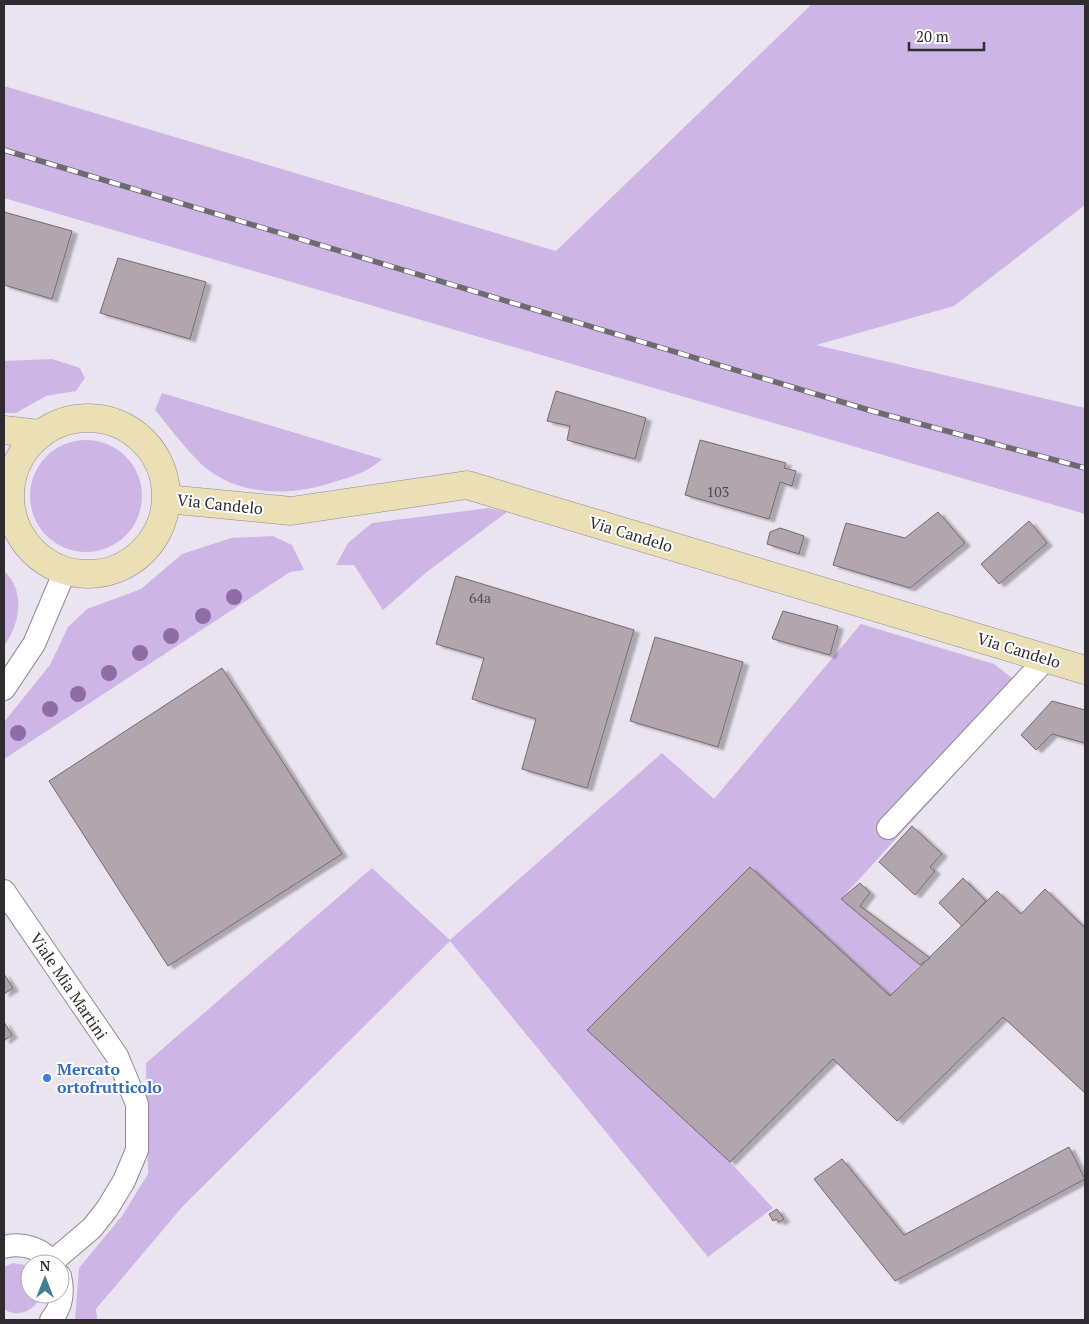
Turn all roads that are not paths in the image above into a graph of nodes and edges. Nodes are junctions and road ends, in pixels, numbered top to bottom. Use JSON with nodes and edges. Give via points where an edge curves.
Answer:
{"nodes":[{"id":1,"x":4,"y":430,"type":"edge"},
{"id":2,"x":40,"y":434,"type":"junction"},
{"id":3,"x":167,"y":499,"type":"junction"},
{"id":4,"x":8,"y":509,"type":"edge"},
{"id":5,"x":64,"y":571,"type":"junction"},
{"id":6,"x":1047,"y":658,"type":"junction"},
{"id":7,"x":1085,"y":670,"type":"edge"},
{"id":8,"x":4,"y":689,"type":"edge"},
{"id":9,"x":888,"y":828,"type":"dead end"},
{"id":10,"x":4,"y":891,"type":"edge"},
{"id":11,"x":4,"y":1247,"type":"edge"},
{"id":12,"x":43,"y":1254,"type":"edge"},
{"id":13,"x":67,"y":1254,"type":"edge"},
{"id":14,"x":60,"y":1304,"type":"edge"},
{"id":15,"x":51,"y":1320,"type":"edge"}],
"edges":[{"from":1,"to":2,"type":"street"},
{"from":2,"to":3,"type":"street","via":[[62,422],[88,418],[112,422],[135,433],[152,451],[164,474]]},
{"from":2,"to":4,"type":"street","via":[[25,450],[15,469]]},
{"from":3,"to":5,"type":"street","via":[[162,522],[151,544],[133,560],[112,571],[88,574]]},
{"from":3,"to":6,"type":"street","name":"Via Candelo","via":[[291,511],[467,485]]},
{"from":4,"to":5,"type":"street","via":[[30,548],[46,562]]},
{"from":5,"to":8,"type":"street","via":[[34,644]]},
{"from":6,"to":7,"type":"street","name":"Via Candelo"},
{"from":6,"to":9,"type":"street"},
{"from":10,"to":13,"type":"street","name":"Viale Mia Martini","via":[[117,1056],[137,1104],[137,1150],[124,1181],[107,1209]]},
{"from":11,"to":12,"type":"street","via":[[27,1246]]},
{"from":14,"to":15,"type":"street"}]}
